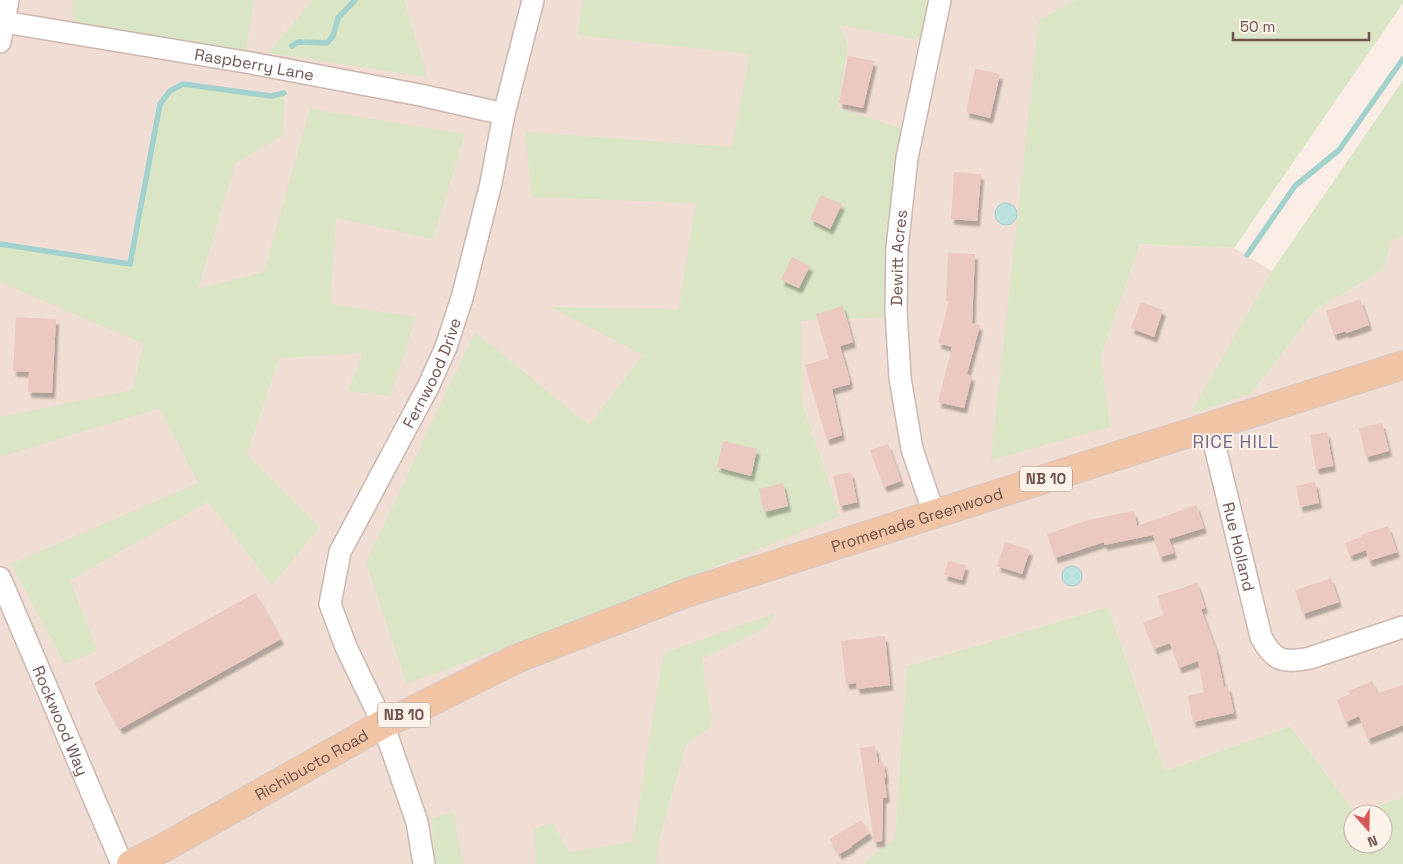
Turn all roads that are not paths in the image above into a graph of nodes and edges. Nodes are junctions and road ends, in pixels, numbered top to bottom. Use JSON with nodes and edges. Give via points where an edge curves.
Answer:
{"nodes":[{"id":1,"x":8,"y":0,"type":"edge"},
{"id":2,"x":534,"y":0,"type":"edge"},
{"id":3,"x":940,"y":0,"type":"edge"},
{"id":4,"x":2,"y":32,"type":"edge"},
{"id":5,"x":504,"y":114,"type":"junction"},
{"id":6,"x":1403,"y":365,"type":"edge"},
{"id":7,"x":1210,"y":426,"type":"junction"},
{"id":8,"x":934,"y":514,"type":"junction"},
{"id":9,"x":0,"y":578,"type":"edge"},
{"id":10,"x":689,"y":592,"type":"joint"},
{"id":11,"x":1403,"y":626,"type":"edge"},
{"id":12,"x":383,"y":724,"type":"junction"},
{"id":13,"x":122,"y":864,"type":"edge"},
{"id":14,"x":131,"y":864,"type":"edge"},
{"id":15,"x":424,"y":864,"type":"edge"}],
"edges":[{"from":1,"to":4,"type":"street"},
{"from":2,"to":5,"type":"street","name":"Fernwood Drive"},
{"from":3,"to":8,"type":"street","name":"Dewitt Acres","via":[[908,158],[897,248],[896,311],[900,378],[912,449]]},
{"from":4,"to":5,"type":"street","name":"Raspberry Lane","via":[[251,63]]},
{"from":5,"to":12,"type":"street","name":"Fernwood Drive","via":[[491,183],[446,347],[429,386],[340,552],[330,604],[346,647]]},
{"from":6,"to":7,"type":"main road","name":"Promenade Greenwood","number":"NB 10"},
{"from":7,"to":8,"type":"main road","name":"Promenade Greenwood","number":"NB 10"},
{"from":7,"to":11,"type":"street","name":"Rue Holland","via":[[1261,637],[1268,650],[1279,659],[1294,661]]},
{"from":8,"to":10,"type":"main road","name":"Promenade Greenwood","number":"NB 10"},
{"from":9,"to":13,"type":"street","name":"Rockwood Way"},
{"from":10,"to":12,"type":"main road","name":"Richibucto Road","number":"NB 10","via":[[516,658]]},
{"from":12,"to":14,"type":"main road","name":"Richibucto Road","number":"NB 10"},
{"from":12,"to":15,"type":"street","name":"Fernwood Drive","via":[[417,822]]}]}
